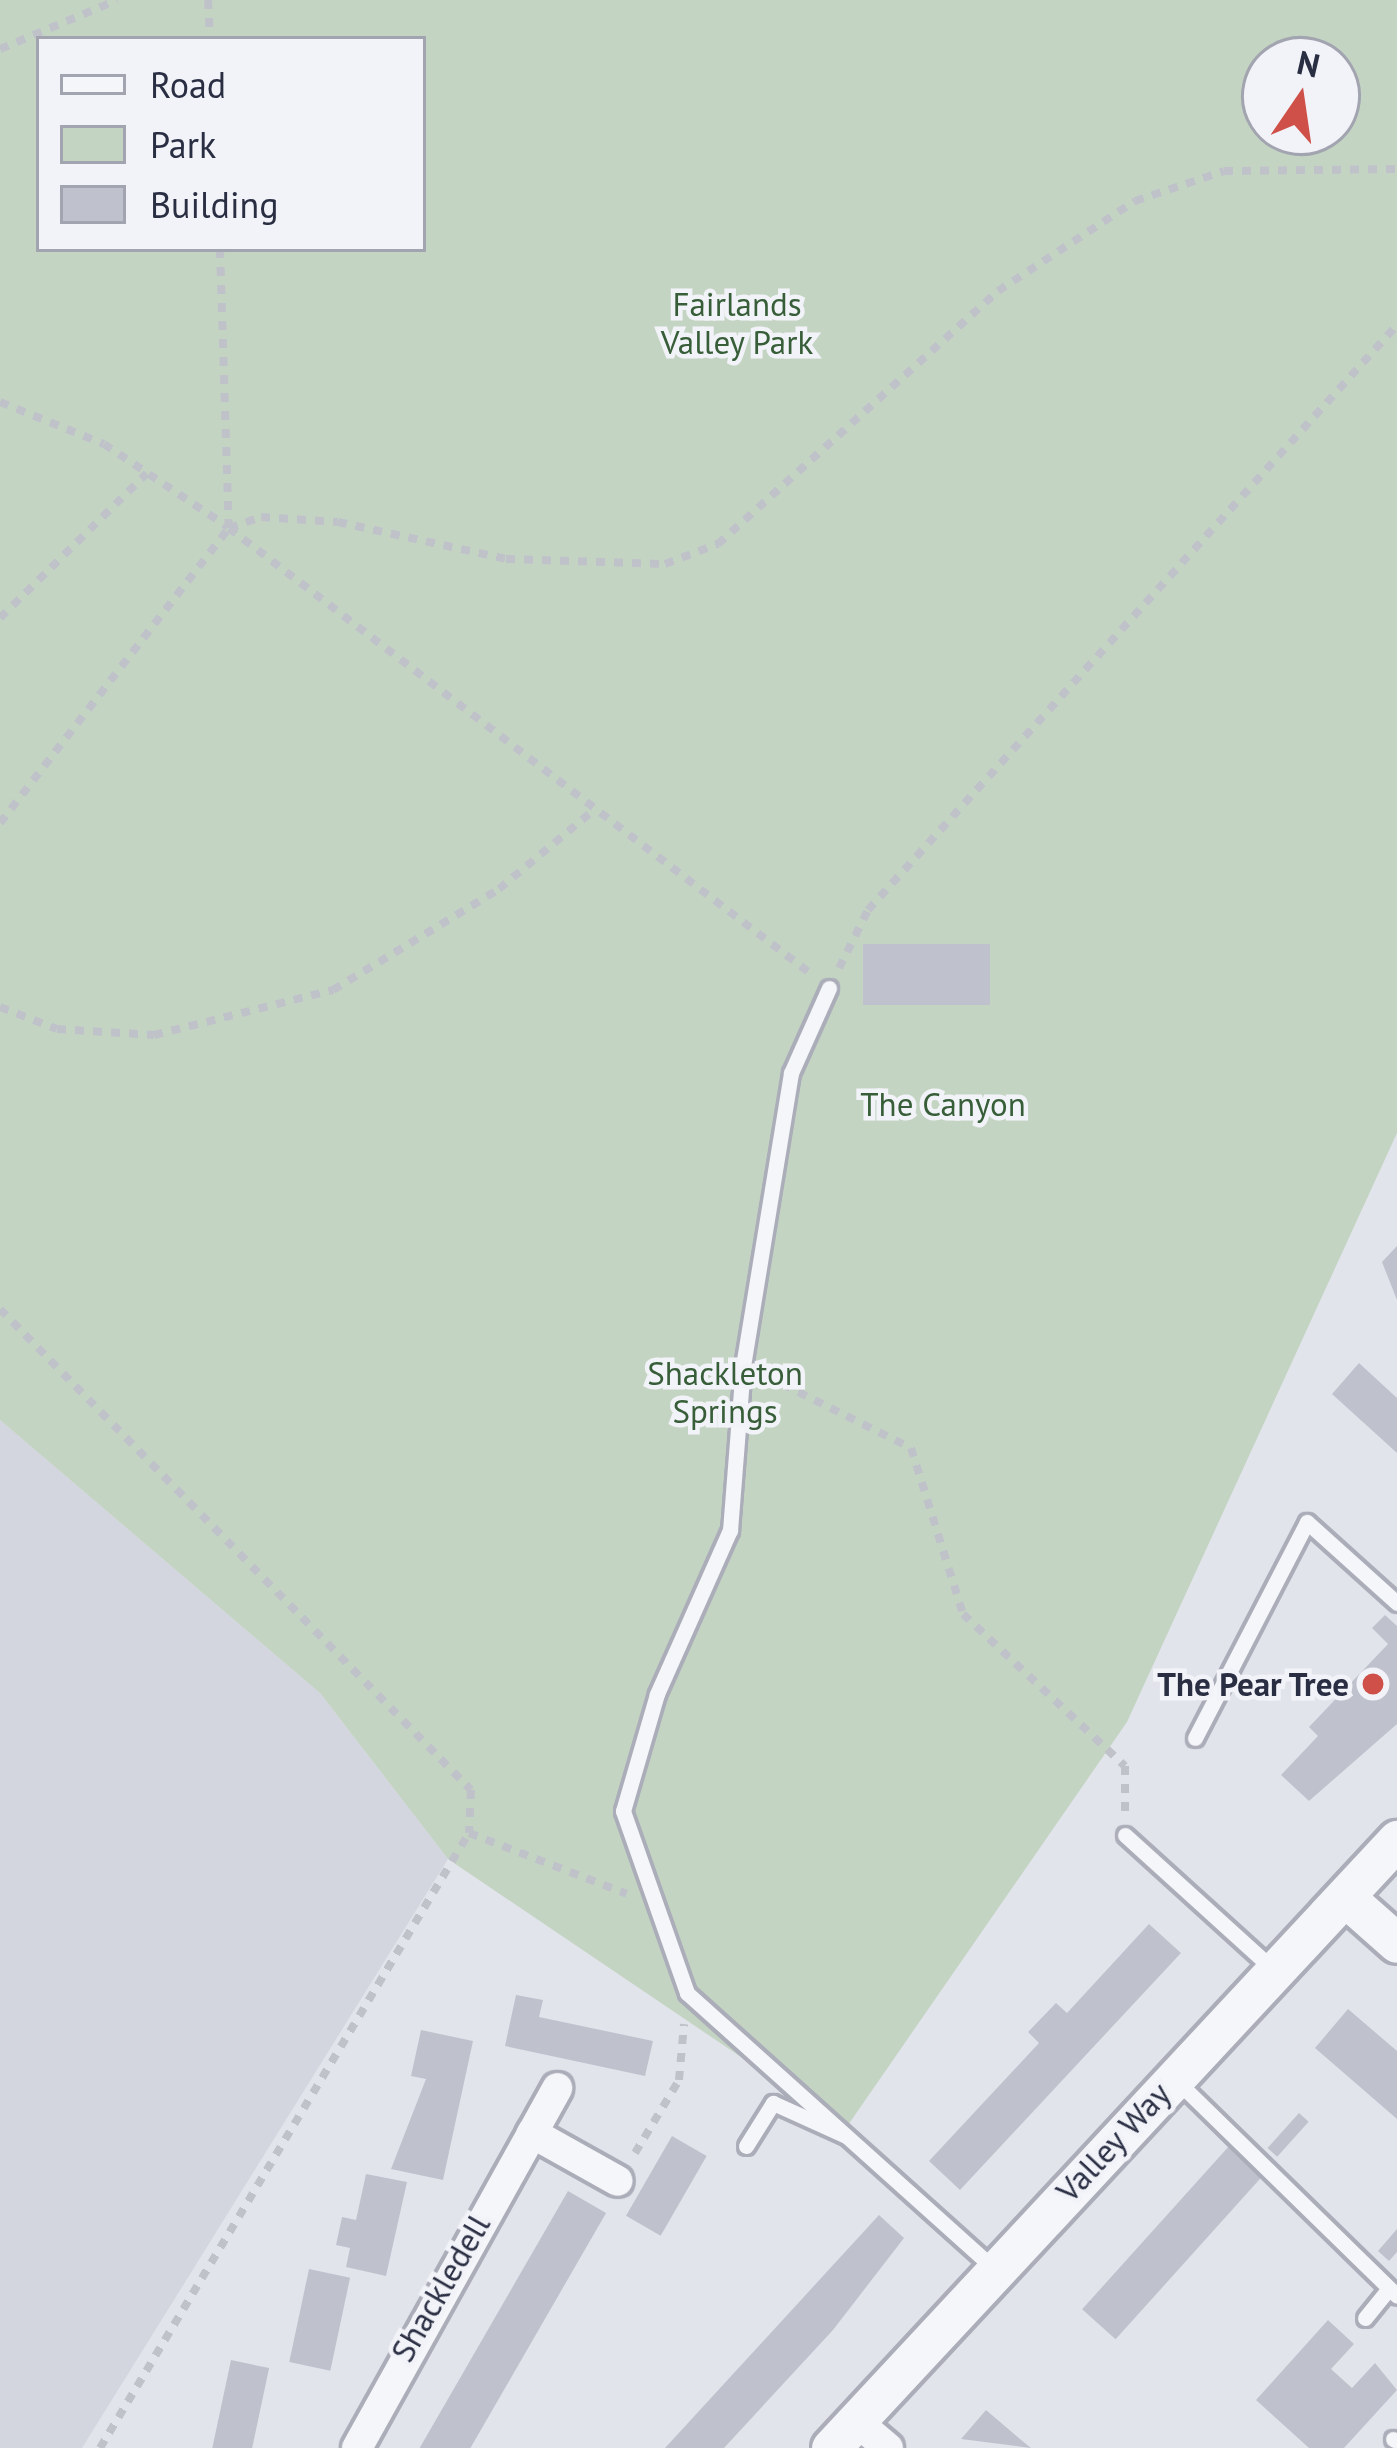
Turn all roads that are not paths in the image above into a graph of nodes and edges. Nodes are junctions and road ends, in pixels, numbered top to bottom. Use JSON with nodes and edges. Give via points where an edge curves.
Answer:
{"nodes":[{"id":1,"x":829,"y":988,"type":"road end"},
{"id":2,"x":1397,"y":1603,"type":"edge"},
{"id":3,"x":1195,"y":1738,"type":"dead end"},
{"id":4,"x":1125,"y":1835,"type":"road end"},
{"id":5,"x":1397,"y":1840,"type":"edge"},
{"id":6,"x":1345,"y":1897,"type":"junction"},
{"id":7,"x":1397,"y":1943,"type":"edge"},
{"id":8,"x":1273,"y":1970,"type":"junction"},
{"id":9,"x":1173,"y":2078,"type":"junction"},
{"id":10,"x":557,"y":2088,"type":"dead end"},
{"id":11,"x":532,"y":2132,"type":"junction"},
{"id":12,"x":860,"y":2141,"type":"junction"},
{"id":13,"x":746,"y":2146,"type":"dead end"},
{"id":14,"x":618,"y":2181,"type":"road end"},
{"id":15,"x":995,"y":2269,"type":"junction"},
{"id":16,"x":1393,"y":2292,"type":"edge"},
{"id":17,"x":1365,"y":2318,"type":"dead end"},
{"id":18,"x":844,"y":2434,"type":"edge"},
{"id":19,"x":357,"y":2448,"type":"edge"},
{"id":20,"x":888,"y":2448,"type":"edge"}],
"edges":[{"from":1,"to":12,"type":"lane","via":[[791,1072],[743,1365],[730,1530],[657,1694],[623,1811],[687,1993]]},
{"from":2,"to":3,"type":"lane","via":[[1307,1522]]},
{"from":4,"to":8,"type":"lane"},
{"from":5,"to":6,"type":"street","name":"Valley Way"},
{"from":6,"to":7,"type":"street"},
{"from":6,"to":8,"type":"street","name":"Valley Way"},
{"from":8,"to":9,"type":"street","name":"Valley Way"},
{"from":9,"to":15,"type":"street","name":"Valley Way"},
{"from":9,"to":16,"type":"lane"},
{"from":10,"to":11,"type":"street","name":"Shackledell"},
{"from":11,"to":14,"type":"street"},
{"from":11,"to":19,"type":"street","name":"Shackledell"},
{"from":12,"to":13,"type":"lane","via":[[772,2103]]},
{"from":12,"to":15,"type":"lane"},
{"from":15,"to":18,"type":"street","name":"Valley Way"},
{"from":16,"to":17,"type":"lane"},
{"from":18,"to":20,"type":"street"}]}
